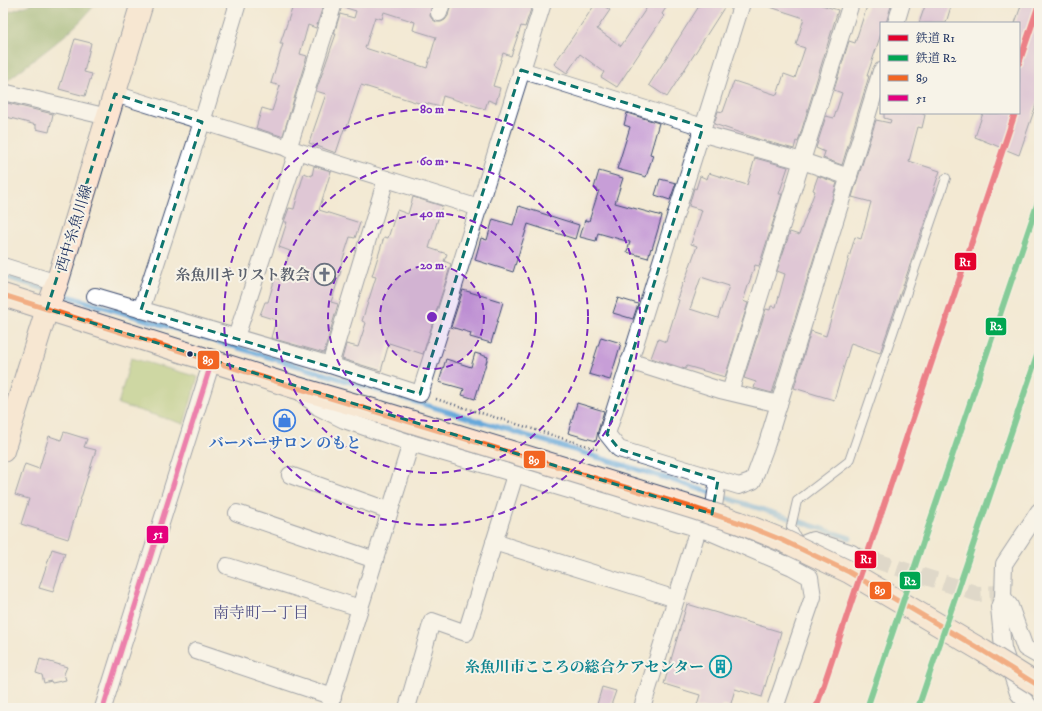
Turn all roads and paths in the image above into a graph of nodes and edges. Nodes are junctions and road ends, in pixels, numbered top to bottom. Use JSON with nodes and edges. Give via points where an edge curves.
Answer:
{"nodes":[{"id":1,"x":142,"y":3,"type":"edge"},
{"id":2,"x":238,"y":3,"type":"edge"},
{"id":3,"x":334,"y":3,"type":"edge"},
{"id":4,"x":543,"y":3,"type":"edge"},
{"id":5,"x":742,"y":3,"type":"edge"},
{"id":6,"x":851,"y":3,"type":"edge"},
{"id":7,"x":902,"y":3,"type":"edge"},
{"id":8,"x":896,"y":22,"type":"edge"},
{"id":9,"x":521,"y":70,"type":"junction"},
{"id":10,"x":880,"y":74,"type":"edge"},
{"id":11,"x":3,"y":92,"type":"edge"},
{"id":12,"x":115,"y":94,"type":"junction"},
{"id":13,"x":108,"y":117,"type":"junction"},
{"id":14,"x":202,"y":122,"type":"junction"},
{"id":15,"x":701,"y":130,"type":"junction"},
{"id":16,"x":293,"y":150,"type":"junction"},
{"id":17,"x":802,"y":161,"type":"junction"},
{"id":18,"x":848,"y":177,"type":"junction"},
{"id":19,"x":946,"y":178,"type":"dead end"},
{"id":20,"x":386,"y":179,"type":"junction"},
{"id":21,"x":479,"y":208,"type":"junction"},
{"id":22,"x":3,"y":266,"type":"edge"},
{"id":23,"x":57,"y":283,"type":"junction"},
{"id":24,"x":3,"y":295,"type":"edge"},
{"id":25,"x":94,"y":296,"type":"dead end"},
{"id":26,"x":47,"y":309,"type":"junction"},
{"id":27,"x":141,"y":310,"type":"junction"},
{"id":28,"x":236,"y":337,"type":"junction"},
{"id":29,"x":212,"y":361,"type":"junction"},
{"id":30,"x":629,"y":362,"type":"junction"},
{"id":31,"x":330,"y":365,"type":"junction"},
{"id":32,"x":294,"y":387,"type":"junction"},
{"id":33,"x":730,"y":392,"type":"junction"},
{"id":34,"x":420,"y":394,"type":"junction"},
{"id":35,"x":779,"y":404,"type":"junction"},
{"id":36,"x":411,"y":443,"type":"junction"},
{"id":37,"x":614,"y":444,"type":"junction"},
{"id":38,"x":3,"y":452,"type":"edge"},
{"id":39,"x":290,"y":475,"type":"dead end"},
{"id":40,"x":515,"y":475,"type":"junction"},
{"id":41,"x":718,"y":480,"type":"junction"},
{"id":42,"x":390,"y":511,"type":"junction"},
{"id":43,"x":1039,"y":511,"type":"edge"},
{"id":44,"x":237,"y":513,"type":"dead end"},
{"id":45,"x":704,"y":531,"type":"junction"},
{"id":46,"x":494,"y":542,"type":"junction"},
{"id":47,"x":800,"y":544,"type":"junction"},
{"id":48,"x":852,"y":553,"type":"tunnel mouth"},
{"id":49,"x":375,"y":560,"type":"junction"},
{"id":50,"x":227,"y":566,"type":"dead end"},
{"id":51,"x":792,"y":567,"type":"junction"},
{"id":52,"x":1003,"y":597,"type":"junction"},
{"id":53,"x":676,"y":599,"type":"junction"},
{"id":54,"x":360,"y":608,"type":"junction"},
{"id":55,"x":196,"y":651,"type":"dead end"},
{"id":56,"x":1039,"y":656,"type":"edge"},
{"id":57,"x":1039,"y":686,"type":"edge"},
{"id":58,"x":331,"y":703,"type":"edge"},
{"id":59,"x":102,"y":708,"type":"edge"},
{"id":60,"x":407,"y":708,"type":"edge"},
{"id":61,"x":642,"y":708,"type":"edge"},
{"id":62,"x":775,"y":708,"type":"edge"},
{"id":63,"x":1031,"y":708,"type":"edge"}],
"edges":[{"from":1,"to":12,"type":"street","name":"西中糸魚川線"},
{"from":2,"to":14,"type":"street"},
{"from":3,"to":16,"type":"street"},
{"from":4,"to":9,"type":"street"},
{"from":5,"to":15,"type":"street"},
{"from":6,"to":17,"type":"street"},
{"from":7,"to":8,"type":"street"},
{"from":9,"to":15,"type":"street"},
{"from":9,"to":21,"type":"street"},
{"from":10,"to":18,"type":"street"},
{"from":11,"to":13,"type":"street"},
{"from":12,"to":13,"type":"street","name":"西中糸魚川線"},
{"from":12,"to":14,"type":"street"},
{"from":13,"to":23,"type":"street","name":"西中糸魚川線"},
{"from":14,"to":16,"type":"street"},
{"from":14,"to":27,"type":"street"},
{"from":15,"to":17,"type":"street"},
{"from":15,"to":30,"type":"street"},
{"from":16,"to":20,"type":"street"},
{"from":16,"to":28,"type":"street"},
{"from":17,"to":18,"type":"street"},
{"from":17,"to":33,"type":"street"},
{"from":18,"to":35,"type":"street"},
{"from":19,"to":47,"type":"lane","via":[[849,461],[797,501],[791,527]]},
{"from":20,"to":21,"type":"street"},
{"from":20,"to":31,"type":"street"},
{"from":21,"to":34,"type":"street"},
{"from":22,"to":23,"type":"street"},
{"from":23,"to":26,"type":"street","name":"西中糸魚川線"},
{"from":24,"to":26,"type":"street"},
{"from":25,"to":27,"type":"street"},
{"from":26,"to":29,"type":"street"},
{"from":26,"to":38,"type":"street","name":"西中糸魚川線"},
{"from":27,"to":28,"type":"street"},
{"from":28,"to":31,"type":"street"},
{"from":29,"to":32,"type":"street"},
{"from":29,"to":59,"type":"street"},
{"from":30,"to":33,"type":"street"},
{"from":30,"to":37,"type":"street","via":[[607,434]]},
{"from":31,"to":34,"type":"street"},
{"from":32,"to":36,"type":"street","via":[[318,407],[344,420]]},
{"from":32,"to":57,"type":"street","bridge":true,"via":[[740,523],[849,572]]},
{"from":33,"to":35,"type":"street"},
{"from":34,"to":37,"type":"path","via":[[602,451]]},
{"from":35,"to":41,"type":"street","via":[[753,481],[739,486]]},
{"from":36,"to":40,"type":"street"},
{"from":36,"to":42,"type":"street"},
{"from":37,"to":41,"type":"street","via":[[619,450]]},
{"from":39,"to":42,"type":"street"},
{"from":40,"to":45,"type":"street"},
{"from":40,"to":46,"type":"street"},
{"from":41,"to":45,"type":"street"},
{"from":42,"to":49,"type":"street"},
{"from":43,"to":52,"type":"street","via":[[1004,564]]},
{"from":44,"to":49,"type":"street"},
{"from":45,"to":51,"type":"street"},
{"from":45,"to":53,"type":"street"},
{"from":46,"to":53,"type":"street"},
{"from":46,"to":60,"type":"street","via":[[466,633],[432,621]]},
{"from":47,"to":48,"type":"street","via":[[813,540]]},
{"from":47,"to":51,"type":"street"},
{"from":49,"to":54,"type":"street"},
{"from":50,"to":54,"type":"street"},
{"from":51,"to":62,"type":"street","via":[[810,576],[813,597]]},
{"from":52,"to":56,"type":"street","via":[[1010,606],[1025,648]]},
{"from":52,"to":63,"type":"street","via":[[999,607],[1003,648],[1018,693]]},
{"from":53,"to":61,"type":"street"},
{"from":54,"to":58,"type":"street"},
{"from":55,"to":58,"type":"street"}]}
